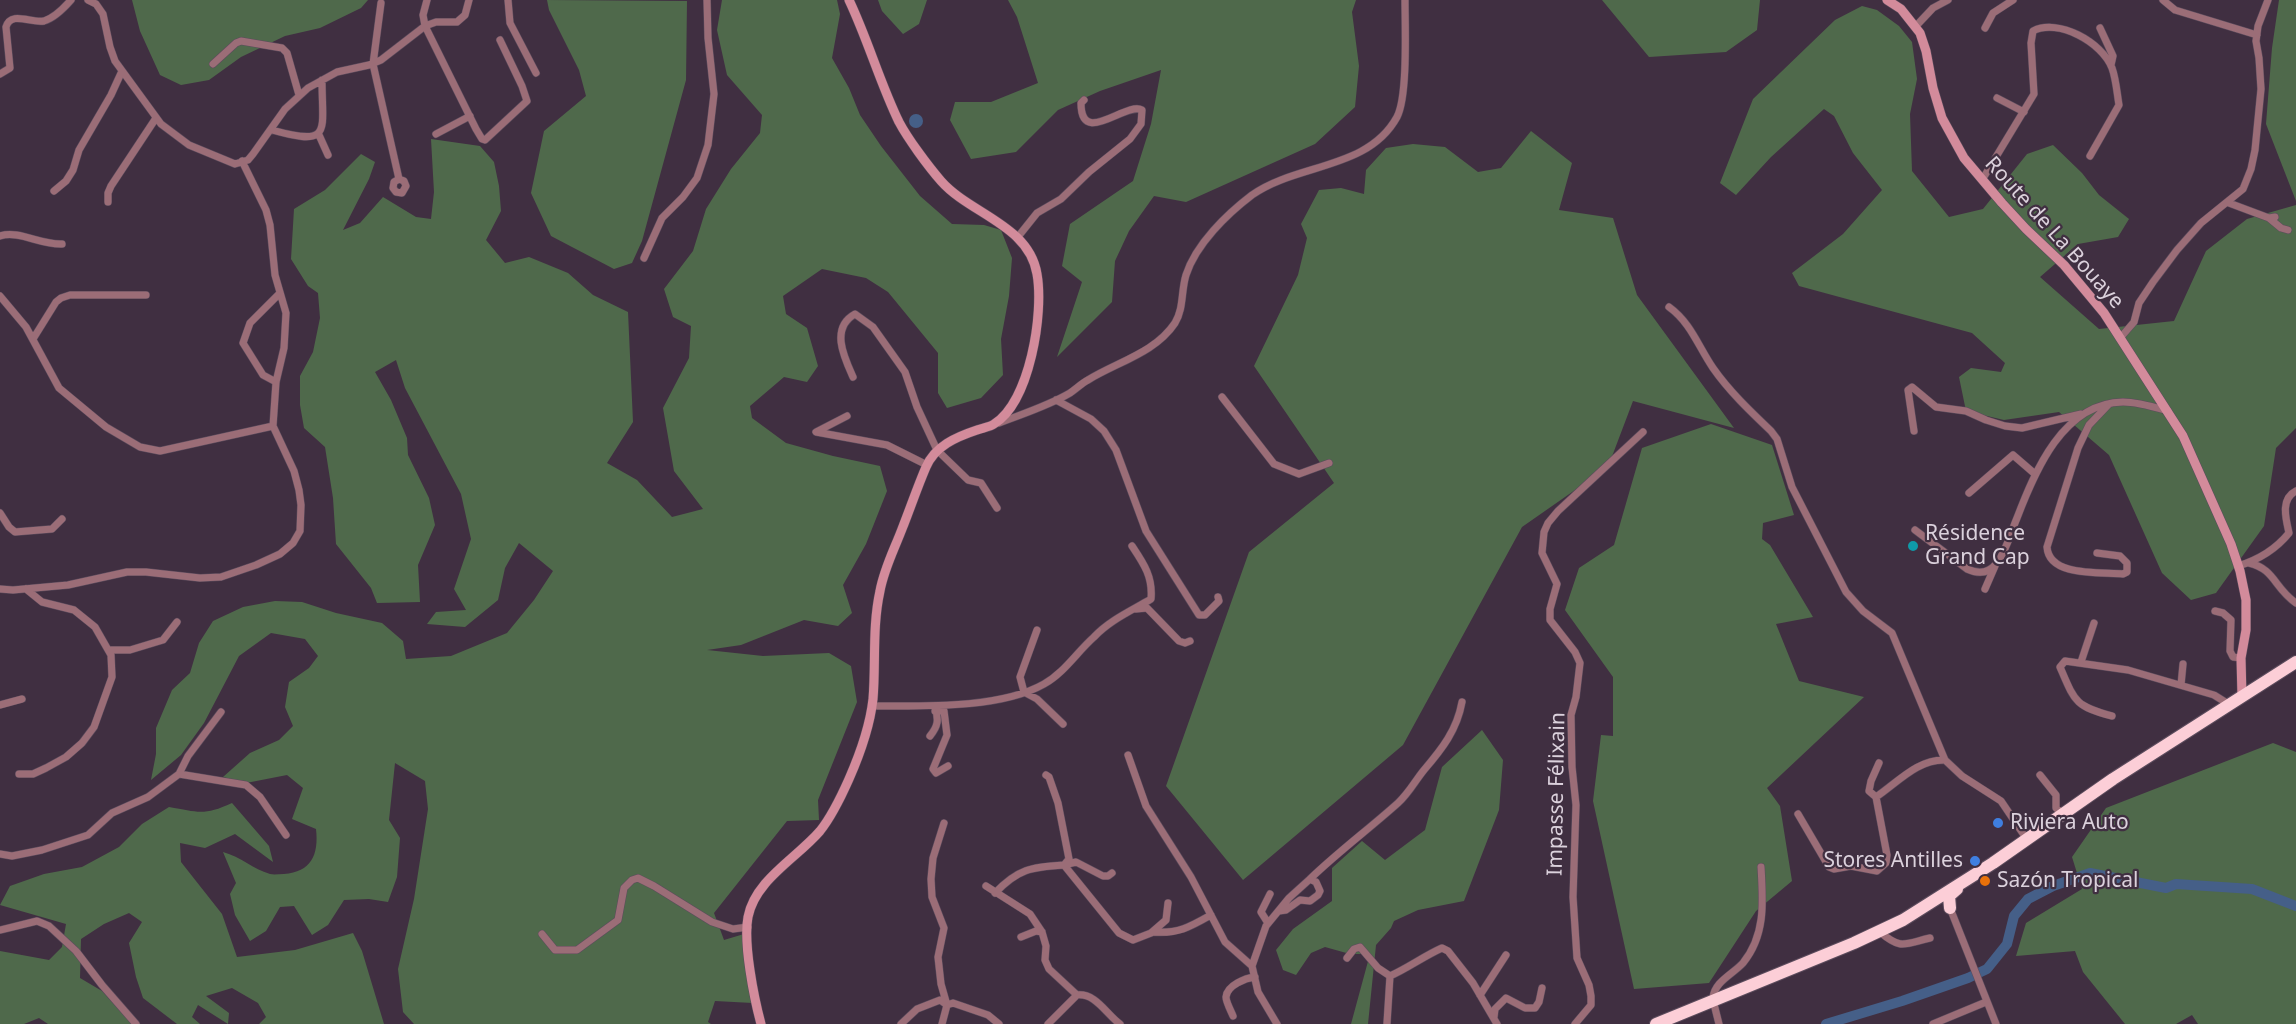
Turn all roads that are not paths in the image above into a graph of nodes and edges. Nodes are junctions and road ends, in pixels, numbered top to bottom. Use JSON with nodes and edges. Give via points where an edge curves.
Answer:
{"nodes":[{"id":1,"x":71,"y":0,"type":"edge"},
{"id":2,"x":88,"y":0,"type":"edge"},
{"id":3,"x":427,"y":0,"type":"edge"},
{"id":4,"x":469,"y":0,"type":"edge"},
{"id":5,"x":508,"y":0,"type":"edge"},
{"id":6,"x":707,"y":0,"type":"edge"},
{"id":7,"x":849,"y":0,"type":"edge"},
{"id":8,"x":1405,"y":0,"type":"edge"},
{"id":9,"x":1887,"y":0,"type":"edge"},
{"id":10,"x":1948,"y":0,"type":"edge"},
{"id":11,"x":2013,"y":0,"type":"edge"},
{"id":12,"x":2163,"y":0,"type":"edge"},
{"id":13,"x":2268,"y":0,"type":"edge"},
{"id":14,"x":97,"y":2,"type":"edge"},
{"id":15,"x":381,"y":3,"type":"dead end"},
{"id":16,"x":425,"y":26,"type":"junction"},
{"id":17,"x":1916,"y":26,"type":"junction"},
{"id":18,"x":1985,"y":28,"type":"dead end"},
{"id":19,"x":2100,"y":28,"type":"dead end"},
{"id":20,"x":2257,"y":35,"type":"junction"},
{"id":21,"x":500,"y":40,"type":"dead end"},
{"id":22,"x":213,"y":64,"type":"dead end"},
{"id":23,"x":373,"y":64,"type":"junction"},
{"id":24,"x":2111,"y":65,"type":"junction"},
{"id":25,"x":122,"y":71,"type":"junction"},
{"id":26,"x":536,"y":73,"type":"dead end"},
{"id":27,"x":0,"y":74,"type":"edge"},
{"id":28,"x":322,"y":80,"type":"junction"},
{"id":29,"x":299,"y":95,"type":"junction"},
{"id":30,"x":1997,"y":98,"type":"dead end"},
{"id":31,"x":1084,"y":100,"type":"dead end"},
{"id":32,"x":2024,"y":112,"type":"junction"},
{"id":33,"x":470,"y":116,"type":"junction"},
{"id":34,"x":156,"y":118,"type":"junction"},
{"id":35,"x":272,"y":130,"type":"junction"},
{"id":36,"x":436,"y":134,"type":"dead end"},
{"id":37,"x":319,"y":135,"type":"junction"},
{"id":38,"x":328,"y":155,"type":"dead end"},
{"id":39,"x":2090,"y":156,"type":"dead end"},
{"id":40,"x":242,"y":162,"type":"junction"},
{"id":41,"x":399,"y":179,"type":"dead end"},
{"id":42,"x":1982,"y":180,"type":"junction"},
{"id":43,"x":54,"y":191,"type":"dead end"},
{"id":44,"x":108,"y":202,"type":"dead end"},
{"id":45,"x":2229,"y":203,"type":"junction"},
{"id":46,"x":2288,"y":230,"type":"dead end"},
{"id":47,"x":0,"y":236,"type":"edge"},
{"id":48,"x":1017,"y":238,"type":"junction"},
{"id":49,"x":62,"y":244,"type":"dead end"},
{"id":50,"x":644,"y":258,"type":"dead end"},
{"id":51,"x":280,"y":292,"type":"junction"},
{"id":52,"x":146,"y":295,"type":"dead end"},
{"id":53,"x":0,"y":296,"type":"edge"},
{"id":54,"x":1669,"y":307,"type":"dead end"},
{"id":55,"x":2121,"y":337,"type":"junction"},
{"id":56,"x":33,"y":339,"type":"junction"},
{"id":57,"x":853,"y":377,"type":"dead end"},
{"id":58,"x":276,"y":382,"type":"junction"},
{"id":59,"x":1222,"y":397,"type":"dead end"},
{"id":60,"x":1056,"y":400,"type":"junction"},
{"id":61,"x":2109,"y":404,"type":"junction"},
{"id":62,"x":2168,"y":411,"type":"junction"},
{"id":63,"x":2084,"y":413,"type":"junction"},
{"id":64,"x":847,"y":416,"type":"dead end"},
{"id":65,"x":994,"y":424,"type":"junction"},
{"id":66,"x":273,"y":426,"type":"junction"},
{"id":67,"x":1914,"y":431,"type":"dead end"},
{"id":68,"x":1643,"y":432,"type":"dead end"},
{"id":69,"x":937,"y":450,"type":"junction"},
{"id":70,"x":1329,"y":463,"type":"dead end"},
{"id":71,"x":927,"y":465,"type":"junction"},
{"id":72,"x":2035,"y":474,"type":"junction"},
{"id":73,"x":2296,"y":491,"type":"edge"},
{"id":74,"x":1969,"y":493,"type":"dead end"},
{"id":75,"x":997,"y":508,"type":"dead end"},
{"id":76,"x":0,"y":513,"type":"edge"},
{"id":77,"x":62,"y":519,"type":"dead end"},
{"id":78,"x":2296,"y":529,"type":"edge"},
{"id":79,"x":1915,"y":530,"type":"dead end"},
{"id":80,"x":2289,"y":533,"type":"junction"},
{"id":81,"x":1132,"y":546,"type":"dead end"},
{"id":82,"x":2097,"y":553,"type":"dead end"},
{"id":83,"x":1997,"y":562,"type":"junction"},
{"id":84,"x":2249,"y":563,"type":"junction"},
{"id":85,"x":2238,"y":566,"type":"junction"},
{"id":86,"x":1985,"y":588,"type":"dead end"},
{"id":87,"x":0,"y":589,"type":"edge"},
{"id":88,"x":26,"y":589,"type":"junction"},
{"id":89,"x":1218,"y":597,"type":"dead end"},
{"id":90,"x":2296,"y":603,"type":"edge"},
{"id":91,"x":1130,"y":610,"type":"junction"},
{"id":92,"x":2215,"y":611,"type":"dead end"},
{"id":93,"x":177,"y":622,"type":"dead end"},
{"id":94,"x":2094,"y":623,"type":"dead end"},
{"id":95,"x":1037,"y":630,"type":"dead end"},
{"id":96,"x":1190,"y":641,"type":"dead end"},
{"id":97,"x":109,"y":650,"type":"junction"},
{"id":98,"x":2241,"y":658,"type":"junction"},
{"id":99,"x":2081,"y":662,"type":"junction"},
{"id":100,"x":2296,"y":662,"type":"edge"},
{"id":101,"x":2183,"y":664,"type":"dead end"},
{"id":102,"x":2181,"y":685,"type":"junction"},
{"id":103,"x":1024,"y":692,"type":"junction"},
{"id":104,"x":2242,"y":697,"type":"junction"},
{"id":105,"x":22,"y":699,"type":"dead end"},
{"id":106,"x":1462,"y":702,"type":"dead end"},
{"id":107,"x":0,"y":705,"type":"edge"},
{"id":108,"x":2230,"y":705,"type":"junction"},
{"id":109,"x":872,"y":706,"type":"junction"},
{"id":110,"x":935,"y":708,"type":"junction"},
{"id":111,"x":221,"y":712,"type":"dead end"},
{"id":112,"x":2112,"y":716,"type":"dead end"},
{"id":113,"x":1063,"y":724,"type":"dead end"},
{"id":114,"x":930,"y":736,"type":"dead end"},
{"id":115,"x":1128,"y":755,"type":"dead end"},
{"id":116,"x":1945,"y":760,"type":"junction"},
{"id":117,"x":1879,"y":763,"type":"dead end"},
{"id":118,"x":948,"y":766,"type":"dead end"},
{"id":119,"x":19,"y":774,"type":"dead end"},
{"id":120,"x":179,"y":774,"type":"junction"},
{"id":121,"x":1046,"y":775,"type":"dead end"},
{"id":122,"x":2040,"y":775,"type":"dead end"},
{"id":123,"x":1876,"y":797,"type":"junction"},
{"id":124,"x":2062,"y":813,"type":"junction"},
{"id":125,"x":1798,"y":814,"type":"dead end"},
{"id":126,"x":944,"y":823,"type":"dead end"},
{"id":127,"x":286,"y":834,"type":"dead end"},
{"id":128,"x":2026,"y":838,"type":"junction"},
{"id":129,"x":2013,"y":849,"type":"junction"},
{"id":130,"x":0,"y":854,"type":"edge"},
{"id":131,"x":1064,"y":865,"type":"junction"},
{"id":132,"x":1761,"y":867,"type":"dead end"},
{"id":133,"x":1112,"y":873,"type":"dead end"},
{"id":134,"x":1310,"y":879,"type":"junction"},
{"id":135,"x":1961,"y":884,"type":"junction"},
{"id":136,"x":986,"y":886,"type":"dead end"},
{"id":137,"x":995,"y":894,"type":"junction"},
{"id":138,"x":1270,"y":894,"type":"dead end"},
{"id":139,"x":1168,"y":903,"type":"dead end"},
{"id":140,"x":1950,"y":908,"type":"junction"},
{"id":141,"x":1279,"y":911,"type":"junction"},
{"id":142,"x":1917,"y":911,"type":"junction"},
{"id":143,"x":1211,"y":915,"type":"junction"},
{"id":144,"x":1268,"y":923,"type":"junction"},
{"id":145,"x":748,"y":927,"type":"junction"},
{"id":146,"x":0,"y":930,"type":"edge"},
{"id":147,"x":1041,"y":932,"type":"junction"},
{"id":148,"x":1153,"y":932,"type":"junction"},
{"id":149,"x":1880,"y":932,"type":"junction"},
{"id":150,"x":542,"y":934,"type":"dead end"},
{"id":151,"x":1020,"y":937,"type":"dead end"},
{"id":152,"x":1930,"y":938,"type":"dead end"},
{"id":153,"x":1506,"y":955,"type":"dead end"},
{"id":154,"x":1347,"y":958,"type":"dead end"},
{"id":155,"x":1252,"y":966,"type":"junction"},
{"id":156,"x":1390,"y":976,"type":"junction"},
{"id":157,"x":1255,"y":977,"type":"junction"},
{"id":158,"x":1542,"y":988,"type":"dead end"},
{"id":159,"x":1077,"y":995,"type":"junction"},
{"id":160,"x":1480,"y":995,"type":"junction"},
{"id":161,"x":1713,"y":999,"type":"junction"},
{"id":162,"x":1986,"y":1002,"type":"junction"},
{"id":163,"x":947,"y":1005,"type":"junction"},
{"id":164,"x":1233,"y":1016,"type":"dead end"},
{"id":165,"x":1495,"y":1022,"type":"edge"},
{"id":166,"x":1387,"y":1023,"type":"edge"},
{"id":167,"x":136,"y":1024,"type":"edge"},
{"id":168,"x":761,"y":1024,"type":"edge"},
{"id":169,"x":901,"y":1024,"type":"edge"},
{"id":170,"x":942,"y":1024,"type":"edge"},
{"id":171,"x":999,"y":1024,"type":"edge"},
{"id":172,"x":1048,"y":1024,"type":"edge"},
{"id":173,"x":1120,"y":1024,"type":"edge"},
{"id":174,"x":1277,"y":1024,"type":"edge"},
{"id":175,"x":1575,"y":1024,"type":"edge"},
{"id":176,"x":1649,"y":1024,"type":"edge"},
{"id":177,"x":1656,"y":1024,"type":"edge"},
{"id":178,"x":1719,"y":1024,"type":"edge"},
{"id":179,"x":1933,"y":1024,"type":"edge"},
{"id":180,"x":1996,"y":1024,"type":"edge"}],
"edges":[{"from":1,"to":27,"type":"street","via":[[45,21],[18,18],[7,22],[10,68]]},
{"from":2,"to":14,"type":"street"},
{"from":3,"to":16,"type":"street"},
{"from":4,"to":16,"type":"street","via":[[465,15],[457,22]]},
{"from":5,"to":26,"type":"street","via":[[510,23]]},
{"from":6,"to":50,"type":"street","via":[[714,94],[708,145],[697,178],[662,218]]},
{"from":7,"to":48,"type":"street","via":[[896,114],[912,141],[941,181]]},
{"from":8,"to":60,"type":"street","via":[[1401,103],[1397,117],[1374,145],[1291,175],[1247,199],[1197,252],[1186,275],[1179,314],[1173,325],[1144,350]]},
{"from":9,"to":17,"type":"street","name":"Route de La Bouaye"},
{"from":10,"to":17,"type":"street"},
{"from":11,"to":18,"type":"street","via":[[1994,14]]},
{"from":12,"to":20,"type":"street","via":[[2175,10]]},
{"from":13,"to":20,"type":"street"},
{"from":14,"to":25,"type":"street","via":[[112,54]]},
{"from":15,"to":23,"type":"street"},
{"from":16,"to":23,"type":"street"},
{"from":16,"to":33,"type":"street"},
{"from":17,"to":42,"type":"street","name":"Route de La Bouaye","via":[[1942,118],[1964,158]]},
{"from":19,"to":24,"type":"street","via":[[2113,56]]},
{"from":20,"to":45,"type":"street","via":[[2261,89],[2252,169],[2243,189]]},
{"from":21,"to":33,"type":"street","via":[[527,101],[484,140]]},
{"from":22,"to":29,"type":"street","via":[[241,41],[282,48],[287,53]]},
{"from":23,"to":28,"type":"street"},
{"from":23,"to":41,"type":"street"},
{"from":24,"to":32,"type":"street","via":[[2079,34],[2042,26],[2033,31],[2034,94]]},
{"from":24,"to":39,"type":"street","via":[[2119,105]]},
{"from":25,"to":34,"type":"street"},
{"from":25,"to":43,"type":"street","via":[[79,150],[74,170]]},
{"from":28,"to":29,"type":"street"},
{"from":28,"to":37,"type":"street"},
{"from":29,"to":35,"type":"street"},
{"from":30,"to":32,"type":"street"},
{"from":31,"to":48,"type":"street","via":[[1081,112],[1093,123],[1139,108],[1143,115],[1141,124],[1130,139],[1061,199],[1037,213]]},
{"from":32,"to":42,"type":"street"},
{"from":33,"to":36,"type":"street"},
{"from":34,"to":40,"type":"street","via":[[189,145],[232,163]]},
{"from":34,"to":44,"type":"street","via":[[111,186]]},
{"from":35,"to":37,"type":"street","via":[[304,137]]},
{"from":35,"to":40,"type":"street","via":[[254,154]]},
{"from":37,"to":38,"type":"street"},
{"from":40,"to":51,"type":"street","via":[[266,210]]},
{"from":42,"to":55,"type":"street","name":"Route de La Bouaye","via":[[2070,272]]},
{"from":45,"to":46,"type":"street","via":[[2272,217]]},
{"from":45,"to":55,"type":"street","via":[[2201,223],[2177,250],[2152,282],[2139,303],[2134,322]]},
{"from":47,"to":49,"type":"street","via":[[15,234],[40,243]]},
{"from":48,"to":65,"type":"street","via":[[1037,270],[1037,312],[1027,377],[1014,404]]},
{"from":51,"to":58,"type":"street","via":[[286,313]]},
{"from":51,"to":58,"type":"street","via":[[250,323],[243,343],[263,375]]},
{"from":52,"to":56,"type":"street","via":[[61,298]]},
{"from":53,"to":56,"type":"street"},
{"from":54,"to":116,"type":"street","via":[[1688,326],[1726,386],[1777,439],[1792,487],[1846,592],[1892,633]]},
{"from":55,"to":62,"type":"street","name":"Route de La Bouaye"},
{"from":56,"to":66,"type":"street","via":[[53,380],[64,393],[106,427],[140,447],[160,451]]},
{"from":57,"to":69,"type":"street","via":[[843,355],[841,336],[844,322],[855,314],[873,327],[905,372]]},
{"from":58,"to":66,"type":"street"},
{"from":59,"to":70,"type":"street","via":[[1274,464],[1299,474]]},
{"from":60,"to":65,"type":"street"},
{"from":60,"to":89,"type":"street","via":[[1091,419],[1104,431],[1116,450],[1146,531],[1199,615],[1211,609]]},
{"from":61,"to":62,"type":"street","via":[[2123,402]]},
{"from":61,"to":63,"type":"street"},
{"from":61,"to":82,"type":"street","via":[[2089,425],[2078,448],[2047,547],[2047,554],[2057,566],[2127,572],[2127,563],[2120,556]]},
{"from":62,"to":85,"type":"street","name":"Route de La Bouaye"},
{"from":63,"to":67,"type":"street","via":[[2022,428],[2005,426],[1966,411],[1936,407],[1912,387],[1908,390]]},
{"from":63,"to":72,"type":"street","via":[[2054,443]]},
{"from":64,"to":71,"type":"street","via":[[816,432],[886,445]]},
{"from":65,"to":69,"type":"street","via":[[960,436]]},
{"from":66,"to":88,"type":"street","via":[[294,471],[301,505],[300,531],[280,554],[221,577],[127,572],[68,585]]},
{"from":68,"to":175,"type":"street","name":"Impasse Félixain","via":[[1558,511],[1544,532],[1542,553],[1557,584],[1550,620],[1581,663],[1571,715],[1576,805],[1573,897],[1577,958],[1589,985],[1591,1005]]},
{"from":69,"to":71,"type":"street"},
{"from":69,"to":75,"type":"street","via":[[968,480],[981,483]]},
{"from":71,"to":109,"type":"street","via":[[880,591],[874,625]]},
{"from":72,"to":74,"type":"street","via":[[2013,455]]},
{"from":72,"to":83,"type":"street"},
{"from":73,"to":80,"type":"street","via":[[2285,503]]},
{"from":76,"to":77,"type":"street","via":[[15,532],[52,529]]},
{"from":78,"to":80,"type":"street"},
{"from":79,"to":83,"type":"street","via":[[1975,573],[1984,573]]},
{"from":80,"to":84,"type":"street","via":[[2273,549]]},
{"from":81,"to":91,"type":"street","via":[[1148,570],[1152,590],[1151,599]]},
{"from":83,"to":86,"type":"street"},
{"from":84,"to":85,"type":"street"},
{"from":84,"to":90,"type":"street","via":[[2266,568],[2283,594]]},
{"from":85,"to":98,"type":"street","name":"Route de La Bouaye","via":[[2246,600]]},
{"from":87,"to":88,"type":"street"},
{"from":88,"to":97,"type":"street","via":[[42,602],[74,610],[95,627]]},
{"from":91,"to":96,"type":"street","via":[[1147,608],[1179,641]]},
{"from":91,"to":103,"type":"street","via":[[1107,624],[1063,670]]},
{"from":92,"to":98,"type":"street","via":[[2231,620],[2230,651]]},
{"from":93,"to":97,"type":"street","via":[[163,640],[130,650]]},
{"from":94,"to":99,"type":"street"},
{"from":95,"to":103,"type":"street","via":[[1020,677]]},
{"from":97,"to":119,"type":"street","via":[[111,683],[89,735],[56,764],[33,774]]},
{"from":98,"to":104,"type":"street","name":"Route de La Bouaye"},
{"from":99,"to":102,"type":"street"},
{"from":99,"to":112,"type":"street","via":[[2065,661],[2060,667],[2078,703]]},
{"from":100,"to":104,"type":"highway"},
{"from":101,"to":102,"type":"street"},
{"from":102,"to":108,"type":"street","via":[[2221,697]]},
{"from":103,"to":110,"type":"street"},
{"from":103,"to":113,"type":"street"},
{"from":104,"to":108,"type":"highway"},
{"from":105,"to":107,"type":"street"},
{"from":106,"to":134,"type":"street","via":[[1446,744],[1411,789]]},
{"from":108,"to":124,"type":"highway"},
{"from":109,"to":110,"type":"street"},
{"from":109,"to":145,"type":"street","via":[[865,738],[835,808],[805,848],[757,894]]},
{"from":110,"to":114,"type":"street","via":[[937,728]]},
{"from":110,"to":118,"type":"street","via":[[944,711],[947,735],[933,769],[936,773]]},
{"from":111,"to":120,"type":"street"},
{"from":115,"to":143,"type":"street","via":[[1146,806]]},
{"from":116,"to":123,"type":"street","via":[[1932,760],[1909,772]]},
{"from":116,"to":128,"type":"street","via":[[2001,801]]},
{"from":117,"to":123,"type":"street","via":[[1869,791]]},
{"from":120,"to":127,"type":"street","via":[[250,787]]},
{"from":120,"to":130,"type":"street","via":[[148,797],[112,813],[88,835],[42,850],[12,856]]},
{"from":121,"to":131,"type":"street","via":[[1058,803],[1069,859]]},
{"from":122,"to":124,"type":"street","via":[[2056,795],[2056,808]]},
{"from":123,"to":125,"type":"street","via":[[1887,855],[1886,863],[1876,871],[1829,867]]},
{"from":124,"to":128,"type":"highway"},
{"from":126,"to":163,"type":"street","via":[[931,879],[932,897],[944,928],[938,957]]},
{"from":128,"to":129,"type":"highway"},
{"from":129,"to":135,"type":"highway"},
{"from":129,"to":161,"type":"highway","via":[[1892,922]]},
{"from":131,"to":133,"type":"street","via":[[1076,862],[1103,876]]},
{"from":131,"to":137,"type":"street","via":[[1026,870],[1009,879]]},
{"from":131,"to":148,"type":"street","via":[[1119,933],[1133,940]]},
{"from":132,"to":161,"type":"street","via":[[1763,911],[1759,934],[1744,961],[1715,988]]},
{"from":134,"to":141,"type":"street"},
{"from":134,"to":141,"type":"street","via":[[1319,887],[1318,895]]},
{"from":135,"to":140,"type":"highway","via":[[1949,896]]},
{"from":135,"to":142,"type":"highway"},
{"from":136,"to":137,"type":"street"},
{"from":137,"to":147,"type":"street","via":[[1030,914]]},
{"from":138,"to":144,"type":"street","via":[[1261,912]]},
{"from":139,"to":148,"type":"street","via":[[1166,920]]},
{"from":140,"to":142,"type":"highway","via":[[1941,900]]},
{"from":140,"to":162,"type":"street"},
{"from":141,"to":144,"type":"street"},
{"from":142,"to":149,"type":"highway"},
{"from":143,"to":148,"type":"street","via":[[1188,928]]},
{"from":143,"to":155,"type":"street","via":[[1225,942]]},
{"from":144,"to":155,"type":"street"},
{"from":145,"to":150,"type":"street","via":[[733,929],[712,922],[638,878],[624,888],[618,920],[582,948],[555,950]]},
{"from":145,"to":168,"type":"street","via":[[755,1002]]},
{"from":146,"to":167,"type":"street","via":[[37,921],[49,926],[76,951]]},
{"from":147,"to":151,"type":"street"},
{"from":147,"to":159,"type":"street","via":[[1049,969]]},
{"from":149,"to":152,"type":"street","via":[[1900,945]]},
{"from":149,"to":161,"type":"highway"},
{"from":153,"to":160,"type":"street"},
{"from":154,"to":156,"type":"street","via":[[1360,947]]},
{"from":155,"to":157,"type":"street"},
{"from":156,"to":160,"type":"street","via":[[1442,948]]},
{"from":156,"to":166,"type":"street"},
{"from":157,"to":164,"type":"street","via":[[1246,978],[1227,993]]},
{"from":157,"to":174,"type":"street","via":[[1258,992]]},
{"from":158,"to":165,"type":"street","via":[[1535,1008],[1525,1008],[1506,998],[1495,1009]]},
{"from":159,"to":172,"type":"street"},
{"from":159,"to":173,"type":"street","via":[[1096,1001]]},
{"from":160,"to":165,"type":"street"},
{"from":161,"to":176,"type":"highway"},
{"from":161,"to":177,"type":"highway"},
{"from":161,"to":178,"type":"street"},
{"from":162,"to":179,"type":"street"},
{"from":162,"to":180,"type":"street"},
{"from":163,"to":169,"type":"street","via":[[940,1000],[916,1009]]},
{"from":163,"to":170,"type":"street"},
{"from":163,"to":171,"type":"street","via":[[953,1003],[988,1015]]}]}
